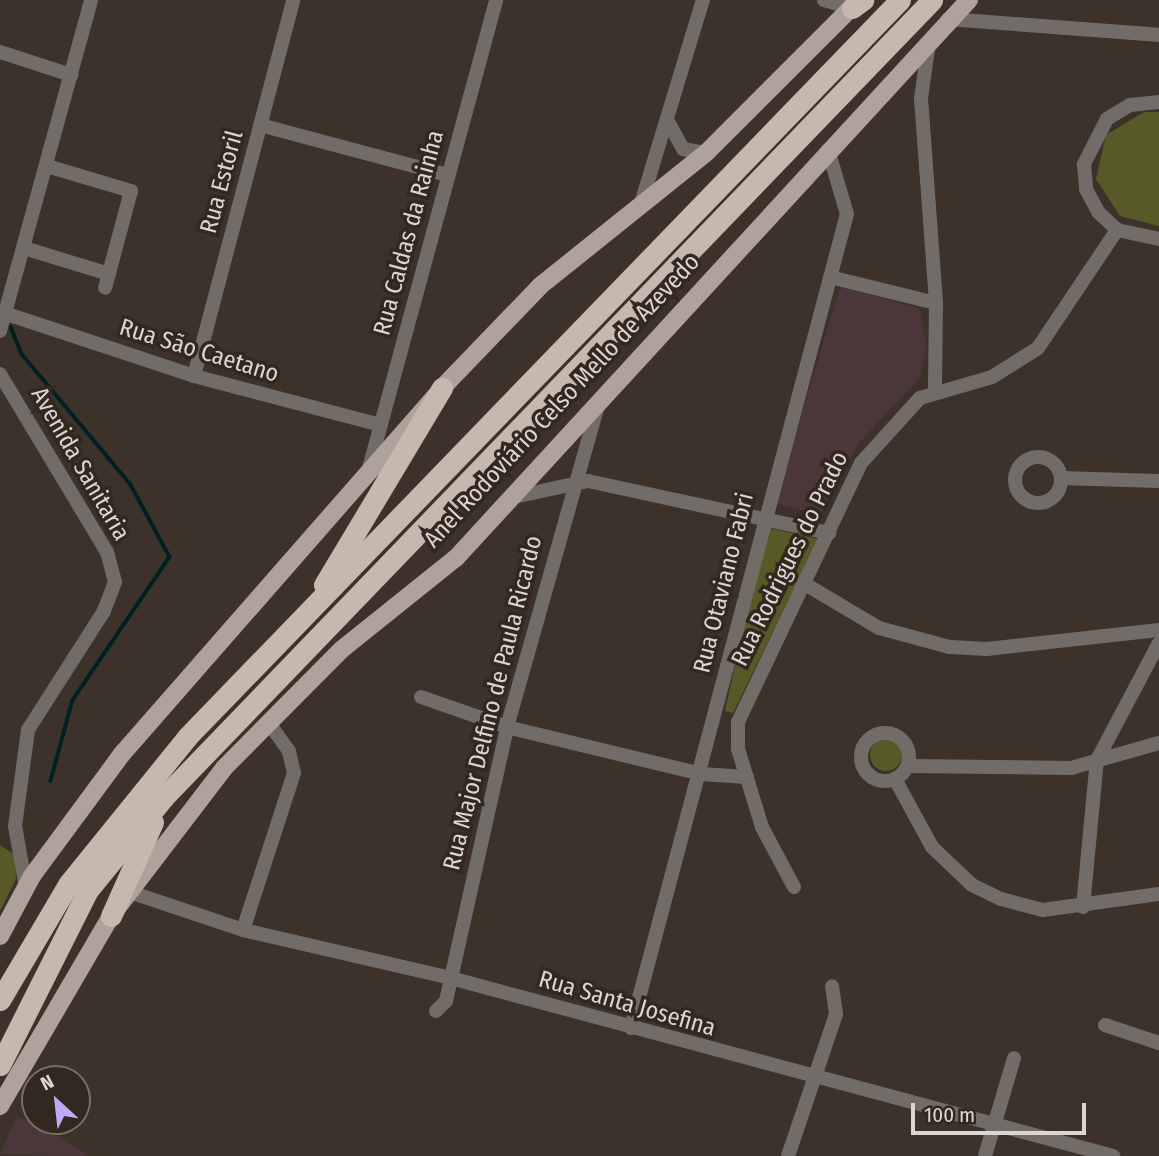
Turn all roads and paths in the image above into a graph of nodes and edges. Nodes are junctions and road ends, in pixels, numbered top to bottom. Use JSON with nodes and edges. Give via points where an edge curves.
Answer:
{"nodes":[{"id":1,"x":91,"y":0,"type":"edge"},
{"id":2,"x":293,"y":0,"type":"edge"},
{"id":3,"x":496,"y":0,"type":"edge"},
{"id":4,"x":703,"y":0,"type":"edge"},
{"id":5,"x":824,"y":0,"type":"edge"},
{"id":6,"x":900,"y":0,"type":"edge"},
{"id":7,"x":932,"y":0,"type":"edge"},
{"id":8,"x":969,"y":0,"type":"edge"},
{"id":9,"x":858,"y":3,"type":"edge"},
{"id":10,"x":948,"y":19,"type":"junction"},
{"id":11,"x":1159,"y":35,"type":"edge"},
{"id":12,"x":930,"y":37,"type":"junction"},
{"id":13,"x":0,"y":52,"type":"edge"},
{"id":14,"x":71,"y":75,"type":"junction"},
{"id":15,"x":1159,"y":102,"type":"edge"},
{"id":16,"x":667,"y":119,"type":"junction"},
{"id":17,"x":260,"y":125,"type":"junction"},
{"id":18,"x":828,"y":150,"type":"junction"},
{"id":19,"x":706,"y":153,"type":"junction"},
{"id":20,"x":47,"y":166,"type":"junction"},
{"id":21,"x":449,"y":174,"type":"junction"},
{"id":22,"x":639,"y":208,"type":"junction"},
{"id":23,"x":1117,"y":230,"type":"junction"},
{"id":24,"x":1159,"y":239,"type":"edge"},
{"id":25,"x":1159,"y":246,"type":"edge"},
{"id":26,"x":24,"y":248,"type":"junction"},
{"id":27,"x":830,"y":277,"type":"junction"},
{"id":28,"x":936,"y":303,"type":"junction"},
{"id":29,"x":7,"y":314,"type":"junction"},
{"id":30,"x":0,"y":331,"type":"edge"},
{"id":31,"x":0,"y":374,"type":"edge"},
{"id":32,"x":194,"y":376,"type":"junction"},
{"id":33,"x":442,"y":388,"type":"junction"},
{"id":34,"x":935,"y":390,"type":"junction"},
{"id":35,"x":598,"y":405,"type":"junction"},
{"id":36,"x":381,"y":425,"type":"junction"},
{"id":37,"x":366,"y":478,"type":"junction"},
{"id":38,"x":1061,"y":478,"type":"dead end"},
{"id":39,"x":1159,"y":481,"type":"edge"},
{"id":40,"x":574,"y":482,"type":"junction"},
{"id":41,"x":514,"y":497,"type":"junction"},
{"id":42,"x":763,"y":517,"type":"junction"},
{"id":43,"x":829,"y":533,"type":"junction"},
{"id":44,"x":805,"y":584,"type":"junction"},
{"id":45,"x":304,"y":616,"type":"junction"},
{"id":46,"x":1159,"y":630,"type":"edge"},
{"id":47,"x":1159,"y":643,"type":"edge"},
{"id":48,"x":421,"y":697,"type":"dead end"},
{"id":49,"x":268,"y":722,"type":"junction"},
{"id":50,"x":507,"y":727,"type":"junction"},
{"id":51,"x":1159,"y":743,"type":"edge"},
{"id":52,"x":1097,"y":760,"type":"junction"},
{"id":53,"x":908,"y":766,"type":"junction"},
{"id":54,"x":701,"y":774,"type":"junction"},
{"id":55,"x":747,"y":777,"type":"junction"},
{"id":56,"x":895,"y":779,"type":"junction"},
{"id":57,"x":164,"y":797,"type":"junction"},
{"id":58,"x":794,"y":887,"type":"dead end"},
{"id":59,"x":26,"y":888,"type":"junction"},
{"id":60,"x":130,"y":892,"type":"junction"},
{"id":61,"x":1159,"y":894,"type":"edge"},
{"id":62,"x":1083,"y":907,"type":"junction"},
{"id":63,"x":111,"y":916,"type":"junction"},
{"id":64,"x":243,"y":930,"type":"junction"},
{"id":65,"x":0,"y":936,"type":"edge"},
{"id":66,"x":447,"y":977,"type":"junction"},
{"id":67,"x":832,"y":986,"type":"dead end"},
{"id":68,"x":0,"y":1000,"type":"edge"},
{"id":69,"x":436,"y":1011,"type":"dead end"},
{"id":70,"x":1105,"y":1025,"type":"dead end"},
{"id":71,"x":631,"y":1028,"type":"junction"},
{"id":72,"x":1159,"y":1043,"type":"edge"},
{"id":73,"x":1014,"y":1058,"type":"dead end"},
{"id":74,"x":0,"y":1065,"type":"edge"},
{"id":75,"x":811,"y":1079,"type":"junction"},
{"id":76,"x":0,"y":1106,"type":"edge"},
{"id":77,"x":993,"y":1124,"type":"junction"},
{"id":78,"x":788,"y":1156,"type":"edge"},
{"id":79,"x":985,"y":1156,"type":"edge"},
{"id":80,"x":1113,"y":1156,"type":"edge"}],
"edges":[{"from":1,"to":14,"type":"street"},
{"from":2,"to":17,"type":"street","name":"Rua Estoril"},
{"from":3,"to":21,"type":"street","name":"Rua Caldas da Rainha"},
{"from":4,"to":16,"type":"street"},
{"from":5,"to":9,"type":"street"},
{"from":6,"to":45,"type":"highway","name":"Anel Rodoviário Celso Mello de Azevedo"},
{"from":7,"to":57,"type":"highway","name":"Anel Rodoviário Celso Mello de Azevedo"},
{"from":8,"to":10,"type":"main road","name":"Anel Rodoviário Celso Mello de Azevedo"},
{"from":9,"to":19,"type":"main road"},
{"from":10,"to":11,"type":"street"},
{"from":10,"to":12,"type":"main road","name":"Anel Rodoviário Celso Mello de Azevedo"},
{"from":12,"to":18,"type":"main road","name":"Anel Rodoviário Celso Mello de Azevedo"},
{"from":12,"to":28,"type":"street","via":[[921,98]]},
{"from":13,"to":14,"type":"street"},
{"from":14,"to":20,"type":"street"},
{"from":15,"to":23,"type":"street","via":[[1130,105],[1091,139],[1086,189]]},
{"from":16,"to":19,"type":"street","via":[[683,149]]},
{"from":16,"to":22,"type":"street"},
{"from":17,"to":21,"type":"street"},
{"from":17,"to":32,"type":"street","name":"Rua Estoril"},
{"from":18,"to":27,"type":"street","name":"Rua Otaviano Fabri","via":[[847,201]]},
{"from":18,"to":35,"type":"main road","name":"Anel Rodoviário Celso Mello de Azevedo"},
{"from":19,"to":22,"type":"main road"},
{"from":20,"to":26,"type":"street"},
{"from":20,"to":26,"type":"street","via":[[131,191],[107,281]]},
{"from":21,"to":36,"type":"street","name":"Rua Caldas da Rainha"},
{"from":22,"to":33,"type":"main road","via":[[540,286]]},
{"from":23,"to":24,"type":"street"},
{"from":23,"to":34,"type":"street","name":"Rua Rodrigues do Prado","via":[[1038,348],[992,377]]},
{"from":24,"to":25,"type":"street"},
{"from":26,"to":29,"type":"street"},
{"from":27,"to":28,"type":"street"},
{"from":27,"to":42,"type":"street","name":"Rua Otaviano Fabri"},
{"from":28,"to":34,"type":"street"},
{"from":29,"to":30,"type":"street"},
{"from":29,"to":32,"type":"street","name":"Rua São Caetano"},
{"from":31,"to":59,"type":"street","name":"Avenida Sanitaria","via":[[107,552],[115,582],[104,611],[28,730],[15,826]]},
{"from":32,"to":36,"type":"street","name":"Rua São Caetano"},
{"from":33,"to":37,"type":"main road"},
{"from":33,"to":45,"type":"highway"},
{"from":34,"to":43,"type":"street","name":"Rua Rodrigues do Prado","via":[[879,437]]},
{"from":35,"to":40,"type":"street","name":"Rua Major Delfino de Paula Ricardo"},
{"from":35,"to":41,"type":"main road","name":"Anel Rodoviário Celso Mello de Azevedo"},
{"from":36,"to":37,"type":"street","name":"Rua Caldas da Rainha"},
{"from":37,"to":59,"type":"main road","via":[[122,754]]},
{"from":38,"to":39,"type":"street"},
{"from":40,"to":41,"type":"street"},
{"from":40,"to":42,"type":"street"},
{"from":40,"to":50,"type":"street","name":"Rua Major Delfino de Paula Ricardo"},
{"from":41,"to":49,"type":"main road","name":"Anel Rodoviário Celso Mello de Azevedo","via":[[456,558],[341,650]]},
{"from":42,"to":43,"type":"street"},
{"from":42,"to":54,"type":"street","name":"Rua Otaviano Fabri"},
{"from":43,"to":44,"type":"street","name":"Rua Rodrigues do Prado"},
{"from":44,"to":46,"type":"street","via":[[878,628],[950,647],[987,649]]},
{"from":44,"to":55,"type":"street","name":"Rua Rodrigues do Prado","via":[[738,722]]},
{"from":45,"to":68,"type":"highway","name":"Anel Rodoviário Celso Mello de Azevedo","via":[[147,782],[69,883]]},
{"from":47,"to":52,"type":"street"},
{"from":48,"to":50,"type":"street"},
{"from":49,"to":60,"type":"main road","name":"Anel Rodoviário Celso Mello de Azevedo","via":[[185,816]]},
{"from":49,"to":64,"type":"street","via":[[289,751],[294,773]]},
{"from":50,"to":54,"type":"street"},
{"from":50,"to":66,"type":"street","name":"Rua Major Delfino de Paula Ricardo"},
{"from":51,"to":52,"type":"street"},
{"from":52,"to":53,"type":"street","via":[[1041,770]]},
{"from":52,"to":62,"type":"street"},
{"from":53,"to":56,"type":"street"},
{"from":53,"to":56,"type":"street","via":[[907,747],[893,734],[867,741],[862,768],[876,780]]},
{"from":54,"to":55,"type":"street"},
{"from":54,"to":71,"type":"street","name":"Rua Otaviano Fabri"},
{"from":55,"to":58,"type":"street","name":"Rua Rodrigues do Prado","via":[[771,854]]},
{"from":56,"to":62,"type":"street","via":[[932,847],[972,885],[1043,910]]},
{"from":57,"to":63,"type":"highway"},
{"from":57,"to":74,"type":"highway","name":"Anel Rodoviário Celso Mello de Azevedo","via":[[88,890]]},
{"from":59,"to":65,"type":"main road"},
{"from":60,"to":63,"type":"main road","name":"Anel Rodoviário Celso Mello de Azevedo"},
{"from":60,"to":64,"type":"street","name":"Rua Santa Josefina"},
{"from":61,"to":62,"type":"street"},
{"from":63,"to":76,"type":"main road","name":"Anel Rodoviário Celso Mello de Azevedo"},
{"from":64,"to":66,"type":"street","name":"Rua Santa Josefina"},
{"from":66,"to":69,"type":"street","name":"Rua Major Delfino de Paula Ricardo","via":[[446,1000]]},
{"from":66,"to":71,"type":"street","name":"Rua Santa Josefina"},
{"from":67,"to":75,"type":"street","via":[[836,1014]]},
{"from":70,"to":72,"type":"street"},
{"from":71,"to":75,"type":"street","name":"Rua Santa Josefina"},
{"from":73,"to":77,"type":"street"},
{"from":75,"to":77,"type":"street","name":"Rua Santa Josefina"},
{"from":75,"to":78,"type":"street"},
{"from":77,"to":79,"type":"street"},
{"from":77,"to":80,"type":"street","name":"Rua Santa Josefina"}]}
